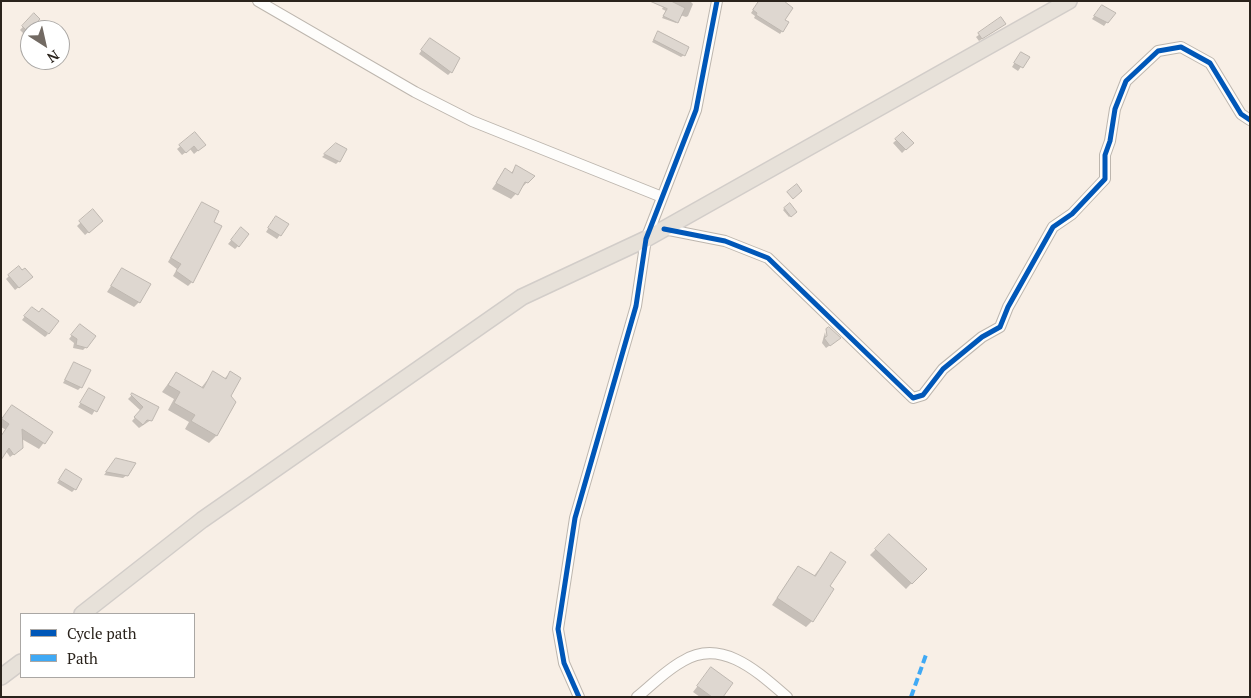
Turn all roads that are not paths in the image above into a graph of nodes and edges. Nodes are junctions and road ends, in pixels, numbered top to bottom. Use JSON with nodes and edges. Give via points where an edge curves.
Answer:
{"nodes":[{"id":1,"x":258,"y":1,"type":"edge"},
{"id":2,"x":717,"y":1,"type":"edge"},
{"id":3,"x":1069,"y":1,"type":"edge"},
{"id":4,"x":1250,"y":120,"type":"edge"},
{"id":5,"x":662,"y":197,"type":"junction"},
{"id":6,"x":664,"y":229,"type":"junction"},
{"id":7,"x":646,"y":239,"type":"junction"},
{"id":8,"x":83,"y":613,"type":"edge"},
{"id":9,"x":20,"y":663,"type":"edge"},
{"id":10,"x":1,"y":677,"type":"edge"},
{"id":11,"x":579,"y":697,"type":"edge"},
{"id":12,"x":637,"y":697,"type":"edge"},
{"id":13,"x":787,"y":697,"type":"edge"}],
"edges":[{"from":1,"to":5,"type":"street","via":[[415,92],[472,121]]},
{"from":2,"to":5,"type":"street","via":[[696,110]]},
{"from":3,"to":6,"type":"main road"},
{"from":4,"to":6,"type":"street","via":[[1241,114],[1210,64],[1181,47],[1158,51],[1126,81],[1115,109],[1105,155],[1105,179],[1072,214],[1053,227],[1000,326],[943,369],[923,395],[914,398],[768,258],[725,241]]},
{"from":5,"to":7,"type":"street"},
{"from":6,"to":7,"type":"main road"},
{"from":7,"to":8,"type":"main road","via":[[522,297],[202,520]]},
{"from":7,"to":11,"type":"street","via":[[636,306],[575,518],[558,629],[564,662]]},
{"from":9,"to":10,"type":"main road"},
{"from":12,"to":13,"type":"street","via":[[684,660],[709,652],[750,666]]}]}
